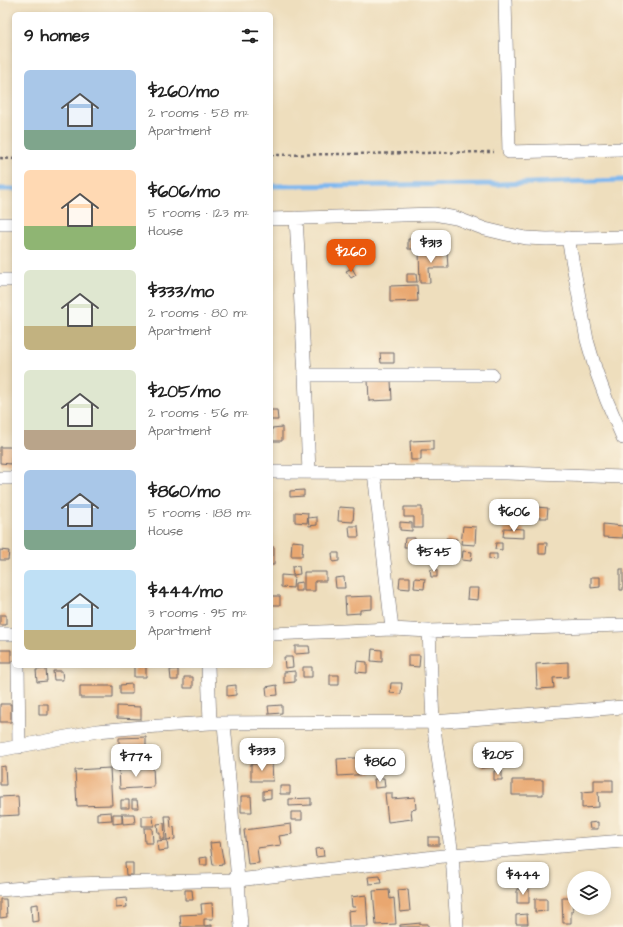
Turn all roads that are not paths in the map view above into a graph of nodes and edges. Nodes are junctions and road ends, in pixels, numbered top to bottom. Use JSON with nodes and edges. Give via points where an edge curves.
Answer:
{"nodes":[{"id":1,"x":505,"y":0,"type":"edge"},
{"id":2,"x":623,"y":149,"type":"edge"},
{"id":3,"x":273,"y":218,"type":"edge"},
{"id":4,"x":296,"y":218,"type":"junction"},
{"id":5,"x":0,"y":224,"type":"edge"},
{"id":6,"x":12,"y":224,"type":"edge"},
{"id":7,"x":623,"y":237,"type":"edge"},
{"id":8,"x":568,"y":238,"type":"junction"},
{"id":9,"x":0,"y":280,"type":"edge"},
{"id":10,"x":12,"y":280,"type":"edge"},
{"id":11,"x":305,"y":375,"type":"junction"},
{"id":12,"x":492,"y":376,"type":"dead end"},
{"id":13,"x":618,"y":413,"type":"edge"},
{"id":14,"x":623,"y":438,"type":"edge"},
{"id":15,"x":273,"y":472,"type":"edge"},
{"id":16,"x":309,"y":472,"type":"junction"},
{"id":17,"x":374,"y":472,"type":"junction"},
{"id":18,"x":623,"y":477,"type":"edge"},
{"id":19,"x":0,"y":478,"type":"edge"},
{"id":20,"x":12,"y":478,"type":"edge"},
{"id":21,"x":623,"y":625,"type":"edge"},
{"id":22,"x":392,"y":629,"type":"junction"},
{"id":23,"x":429,"y":631,"type":"junction"},
{"id":24,"x":0,"y":634,"type":"edge"},
{"id":25,"x":12,"y":634,"type":"edge"},
{"id":26,"x":273,"y":634,"type":"edge"},
{"id":27,"x":18,"y":668,"type":"edge"},
{"id":28,"x":208,"y":668,"type":"edge"},
{"id":29,"x":623,"y":707,"type":"edge"},
{"id":30,"x":433,"y":722,"type":"junction"},
{"id":31,"x":210,"y":724,"type":"junction"},
{"id":32,"x":224,"y":724,"type":"junction"},
{"id":33,"x":19,"y":747,"type":"junction"},
{"id":34,"x":0,"y":750,"type":"edge"},
{"id":35,"x":623,"y":841,"type":"edge"},
{"id":36,"x":452,"y":855,"type":"junction"},
{"id":37,"x":238,"y":880,"type":"junction"},
{"id":38,"x":0,"y":890,"type":"edge"},
{"id":39,"x":242,"y":927,"type":"edge"},
{"id":40,"x":457,"y":927,"type":"edge"}],
"edges":[{"from":1,"to":2,"type":"street","via":[[509,152]]},
{"from":3,"to":4,"type":"street"},
{"from":4,"to":8,"type":"street","via":[[434,214],[526,238]]},
{"from":4,"to":11,"type":"street"},
{"from":5,"to":6,"type":"street"},
{"from":7,"to":8,"type":"street"},
{"from":8,"to":13,"type":"street","via":[[587,340],[596,371]]},
{"from":9,"to":10,"type":"street"},
{"from":11,"to":12,"type":"street"},
{"from":11,"to":16,"type":"street"},
{"from":13,"to":14,"type":"street"},
{"from":15,"to":16,"type":"street"},
{"from":16,"to":17,"type":"street"},
{"from":17,"to":18,"type":"street"},
{"from":17,"to":22,"type":"street"},
{"from":19,"to":20,"type":"street"},
{"from":21,"to":23,"type":"street"},
{"from":22,"to":23,"type":"street"},
{"from":22,"to":26,"type":"street"},
{"from":23,"to":30,"type":"street"},
{"from":24,"to":25,"type":"street"},
{"from":27,"to":33,"type":"street"},
{"from":28,"to":31,"type":"street"},
{"from":29,"to":30,"type":"street"},
{"from":30,"to":32,"type":"street"},
{"from":30,"to":36,"type":"street"},
{"from":31,"to":32,"type":"street"},
{"from":31,"to":33,"type":"street","via":[[97,731]]},
{"from":32,"to":37,"type":"street"},
{"from":33,"to":34,"type":"street"},
{"from":35,"to":36,"type":"street"},
{"from":36,"to":37,"type":"street"},
{"from":36,"to":40,"type":"street"},
{"from":37,"to":38,"type":"street","via":[[71,884]]},
{"from":37,"to":39,"type":"street"}]}
